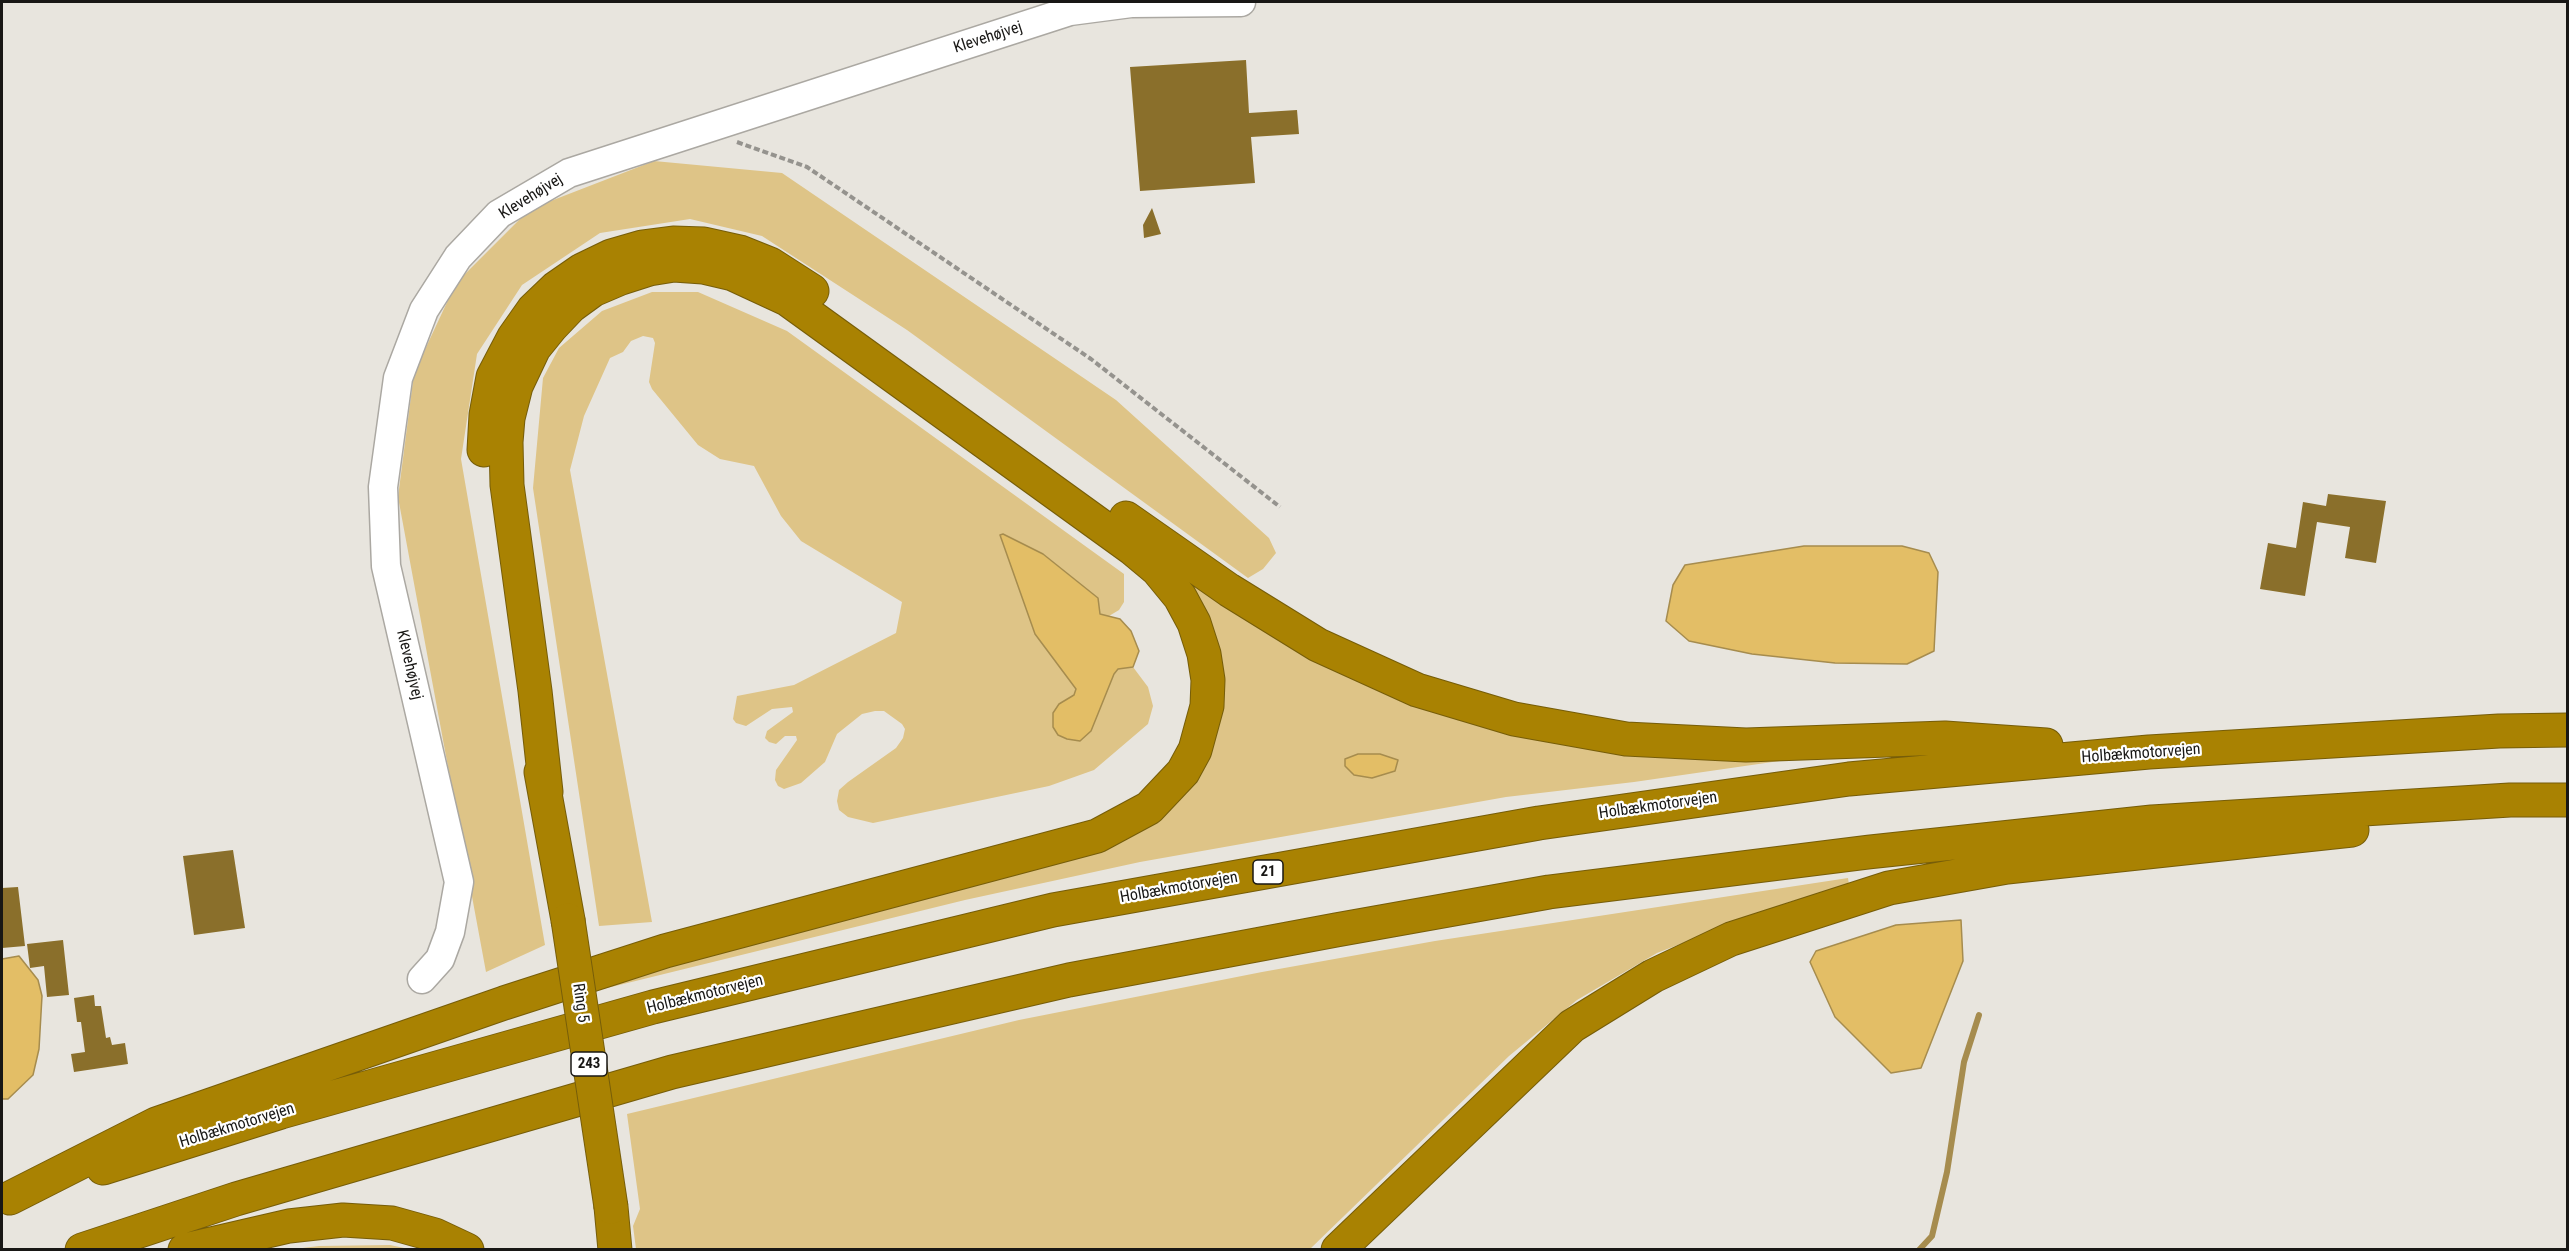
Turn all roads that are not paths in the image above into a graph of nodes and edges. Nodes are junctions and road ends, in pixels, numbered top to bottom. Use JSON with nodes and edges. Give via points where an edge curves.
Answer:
{"nodes":[{"id":1,"x":1241,"y":2,"type":"edge"},
{"id":2,"x":2568,"y":730,"type":"edge"},
{"id":3,"x":2149,"y":752,"type":"junction"},
{"id":4,"x":546,"y":792,"type":"junction"},
{"id":5,"x":2510,"y":800,"type":"junction"},
{"id":6,"x":2568,"y":800,"type":"edge"},
{"id":7,"x":422,"y":979,"type":"dead end"},
{"id":8,"x":6,"y":1199,"type":"edge"},
{"id":9,"x":82,"y":1250,"type":"edge"},
{"id":10,"x":185,"y":1250,"type":"edge"},
{"id":11,"x":467,"y":1250,"type":"edge"},
{"id":12,"x":615,"y":1250,"type":"edge"},
{"id":13,"x":1338,"y":1250,"type":"edge"}],
"edges":[{"from":1,"to":7,"type":"street","name":"Klevehøjvej","via":[[1131,3],[1070,11],[570,172],[499,214],[458,256],[424,310],[398,378],[383,487],[386,566],[459,882],[450,932],[440,959]]},
{"from":2,"to":3,"type":"highway","name":"Holbækmotorvejen","number":"21"},
{"from":3,"to":4,"type":"highway","via":[[1946,738],[1746,745],[1626,740],[1514,719],[1417,690],[1318,645],[1229,590],[798,280],[740,252],[704,244],[673,243],[611,256],[556,288],[533,310],[493,377],[485,424],[486,484],[522,691]]},
{"from":3,"to":8,"type":"highway","name":"Holbækmotorvejen","number":"21","via":[[1849,779],[1539,824],[1053,910],[653,1007],[281,1112]]},
{"from":4,"to":8,"type":"highway","via":[[507,484],[508,418],[516,386],[534,348],[550,327],[593,290],[649,269],[703,267],[733,274],[787,299],[1158,569],[1185,605],[1204,654],[1207,706],[1195,750],[1183,772],[1149,808],[1097,836],[665,951],[504,1003],[156,1124]]},
{"from":4,"to":12,"type":"highway","name":"Ring 5","number":"243","bridge":true},
{"from":5,"to":6,"type":"highway"},
{"from":5,"to":9,"type":"highway","via":[[2152,822],[1881,850],[1548,892],[1068,980],[672,1072],[236,1199]]},
{"from":5,"to":13,"type":"highway","via":[[2333,833],[2007,867],[1910,884],[1731,939],[1653,976],[1572,1026]]},
{"from":10,"to":11,"type":"highway","via":[[289,1226],[343,1220],[392,1223],[435,1235]]}]}
